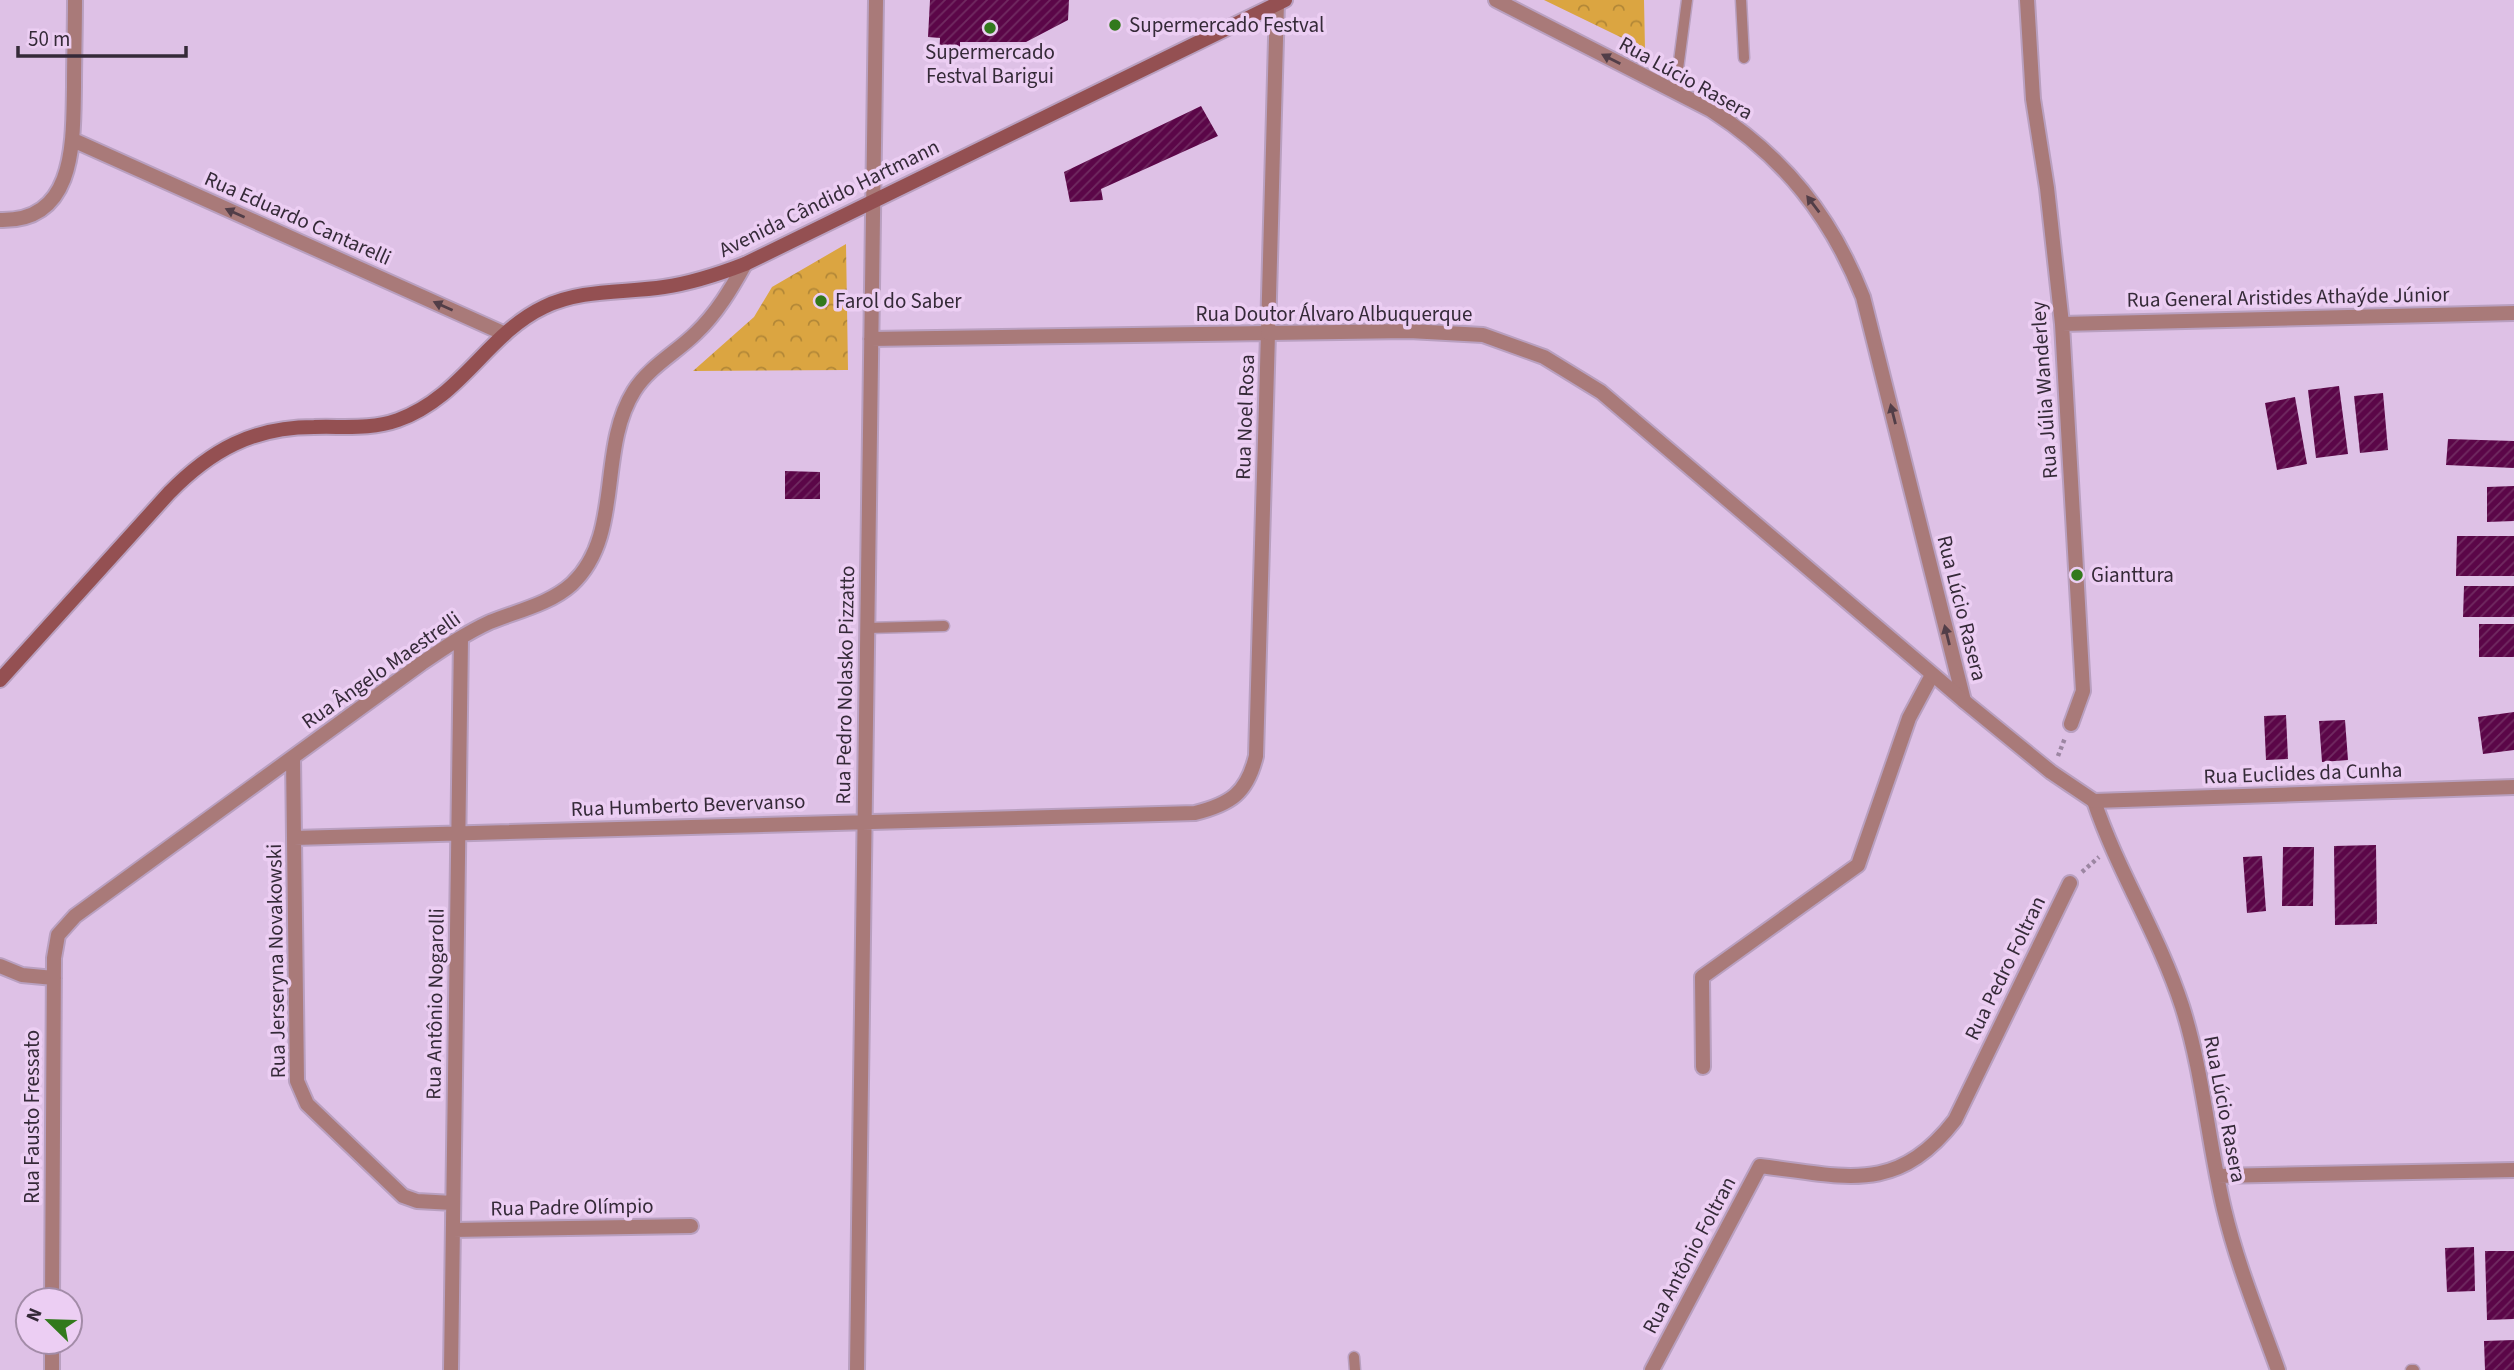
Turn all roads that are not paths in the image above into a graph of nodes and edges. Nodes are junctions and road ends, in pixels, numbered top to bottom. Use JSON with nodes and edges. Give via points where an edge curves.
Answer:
{"nodes":[{"id":1,"x":75,"y":0,"type":"edge"},
{"id":2,"x":876,"y":0,"type":"edge"},
{"id":3,"x":1496,"y":0,"type":"edge"},
{"id":4,"x":1687,"y":0,"type":"edge"},
{"id":5,"x":1741,"y":0,"type":"edge"},
{"id":6,"x":2027,"y":0,"type":"edge"},
{"id":7,"x":1280,"y":1,"type":"edge"},
{"id":8,"x":1744,"y":58,"type":"dead end"},
{"id":9,"x":1675,"y":92,"type":"junction"},
{"id":10,"x":73,"y":140,"type":"junction"},
{"id":11,"x":873,"y":201,"type":"junction"},
{"id":12,"x":0,"y":220,"type":"edge"},
{"id":13,"x":745,"y":264,"type":"junction"},
{"id":14,"x":2514,"y":313,"type":"edge"},
{"id":15,"x":2062,"y":324,"type":"junction"},
{"id":16,"x":1268,"y":333,"type":"junction"},
{"id":17,"x":505,"y":334,"type":"junction"},
{"id":18,"x":871,"y":339,"type":"junction"},
{"id":19,"x":944,"y":626,"type":"dead end"},
{"id":20,"x":867,"y":628,"type":"junction"},
{"id":21,"x":461,"y":638,"type":"junction"},
{"id":22,"x":1932,"y":675,"type":"junction"},
{"id":23,"x":0,"y":680,"type":"edge"},
{"id":24,"x":1964,"y":701,"type":"junction"},
{"id":25,"x":2071,"y":724,"type":"road end"},
{"id":26,"x":293,"y":757,"type":"junction"},
{"id":27,"x":2514,"y":787,"type":"edge"},
{"id":28,"x":1244,"y":789,"type":"joint"},
{"id":29,"x":2094,"y":801,"type":"junction"},
{"id":30,"x":864,"y":821,"type":"junction"},
{"id":31,"x":458,"y":833,"type":"junction"},
{"id":32,"x":294,"y":838,"type":"junction"},
{"id":33,"x":2070,"y":883,"type":"road end"},
{"id":34,"x":58,"y":935,"type":"joint"},
{"id":35,"x":0,"y":966,"type":"edge"},
{"id":36,"x":54,"y":978,"type":"junction"},
{"id":37,"x":1703,"y":1067,"type":"dead end"},
{"id":38,"x":1955,"y":1120,"type":"joint"},
{"id":39,"x":2514,"y":1170,"type":"edge"},
{"id":40,"x":2217,"y":1176,"type":"junction"},
{"id":41,"x":453,"y":1203,"type":"junction"},
{"id":42,"x":691,"y":1226,"type":"dead end"},
{"id":43,"x":453,"y":1230,"type":"junction"},
{"id":44,"x":52,"y":1286,"type":"edge"},
{"id":45,"x":1354,"y":1357,"type":"dead end"},
{"id":46,"x":451,"y":1370,"type":"edge"},
{"id":47,"x":857,"y":1370,"type":"edge"},
{"id":48,"x":1355,"y":1370,"type":"edge"},
{"id":49,"x":1652,"y":1370,"type":"edge"},
{"id":50,"x":2278,"y":1370,"type":"edge"}],
"edges":[{"from":1,"to":10,"type":"street"},
{"from":2,"to":11,"type":"street","name":"Rua Pedro Nolasko Pizzatto"},
{"from":9,"to":3,"type":"street","name":"Rua Lúcio Rasera","one_way":true},
{"from":4,"to":9,"type":"lane"},
{"from":5,"to":8,"type":"lane"},
{"from":6,"to":15,"type":"street","name":"Rua Júlia Wanderley","via":[[2033,99]]},
{"from":7,"to":11,"type":"main road","name":"Avenida Cândido Hartmann"},
{"from":7,"to":16,"type":"street","name":"Rua Noel Rosa"},
{"from":24,"to":9,"type":"street","name":"Rua Lúcio Rasera","one_way":true,"via":[[1870,318],[1852,268],[1816,207],[1763,148],[1720,116]]},
{"from":10,"to":12,"type":"street","via":[[66,173],[51,201],[23,218]]},
{"from":17,"to":10,"type":"street","name":"Rua Eduardo Cantarelli","one_way":true},
{"from":11,"to":13,"type":"main road","name":"Avenida Cândido Hartmann"},
{"from":11,"to":18,"type":"street","name":"Rua Pedro Nolasko Pizzatto"},
{"from":13,"to":17,"type":"main road","name":"Avenida Cândido Hartmann","via":[[682,284],[572,297],[535,311]]},
{"from":13,"to":21,"type":"street","name":"Rua Ângelo Maestrelli","via":[[712,316],[649,373],[625,406],[613,447],[604,522],[586,566],[559,593]]},
{"from":14,"to":15,"type":"street","name":"Rua General Aristides Athaýde Júnior"},
{"from":15,"to":25,"type":"street","name":"Rua Júlia Wanderley","via":[[2084,691]]},
{"from":16,"to":18,"type":"street","name":"Rua Doutor Álvaro Albuquerque"},
{"from":16,"to":22,"type":"street","name":"Rua Doutor Álvaro Albuquerque","via":[[1443,331],[1483,335],[1544,357],[1601,392]]},
{"from":16,"to":28,"type":"street","name":"Rua Noel Rosa","via":[[1256,756]]},
{"from":17,"to":23,"type":"main road","name":"Avenida Cândido Hartmann","via":[[461,380],[418,412],[375,426],[264,433],[210,455],[169,493]]},
{"from":18,"to":20,"type":"street","name":"Rua Pedro Nolasko Pizzatto"},
{"from":19,"to":20,"type":"lane"},
{"from":20,"to":30,"type":"street","name":"Rua Pedro Nolasko Pizzatto"},
{"from":21,"to":26,"type":"street","name":"Rua Ângelo Maestrelli"},
{"from":21,"to":31,"type":"street","name":"Rua Antônio Nogarolli"},
{"from":22,"to":24,"type":"street","name":"Rua Doutor Álvaro Albuquerque"},
{"from":22,"to":37,"type":"street","via":[[1909,718],[1858,865],[1702,977]]},
{"from":24,"to":29,"type":"street","name":"Rua Lúcio Rasera"},
{"from":26,"to":32,"type":"street","name":"Rua Jerseryna Novakowski"},
{"from":26,"to":34,"type":"street","name":"Rua Ângelo Maestrelli","via":[[75,916]]},
{"from":27,"to":29,"type":"street","name":"Rua Euclides da Cunha"},
{"from":28,"to":30,"type":"street","name":"Rua Humberto Bevervanso","via":[[1214,808],[1195,813]]},
{"from":29,"to":40,"type":"street","name":"Rua Lúcio Rasera","via":[[2182,1006]]},
{"from":30,"to":31,"type":"street","name":"Rua Humberto Bevervanso"},
{"from":30,"to":47,"type":"street","name":"Rua Pedro Nolasko Pizzatto"},
{"from":31,"to":32,"type":"street","name":"Rua Humberto Bevervanso"},
{"from":31,"to":41,"type":"street","name":"Rua Antônio Nogarolli"},
{"from":32,"to":41,"type":"street","name":"Rua Jerseryna Novakowski","via":[[297,1081],[303,1096],[403,1196]]},
{"from":33,"to":38,"type":"street","name":"Rua Pedro Foltran"},
{"from":34,"to":36,"type":"street","name":"Rua Fausto Fressato"},
{"from":35,"to":36,"type":"street","via":[[22,975]]},
{"from":36,"to":44,"type":"street","name":"Rua Fausto Fressato"},
{"from":38,"to":49,"type":"street","name":"Rua Antônio Foltran","via":[[1939,1141],[1896,1170],[1838,1176],[1760,1166]]},
{"from":39,"to":40,"type":"street"},
{"from":40,"to":50,"type":"street","name":"Rua Lúcio Rasera","via":[[2236,1253]]},
{"from":41,"to":43,"type":"street","name":"Rua Antônio Nogarolli"},
{"from":42,"to":43,"type":"street","name":"Rua Padre Olímpio"},
{"from":43,"to":46,"type":"street","name":"Rua Antônio Nogarolli"},
{"from":45,"to":48,"type":"lane"}]}
